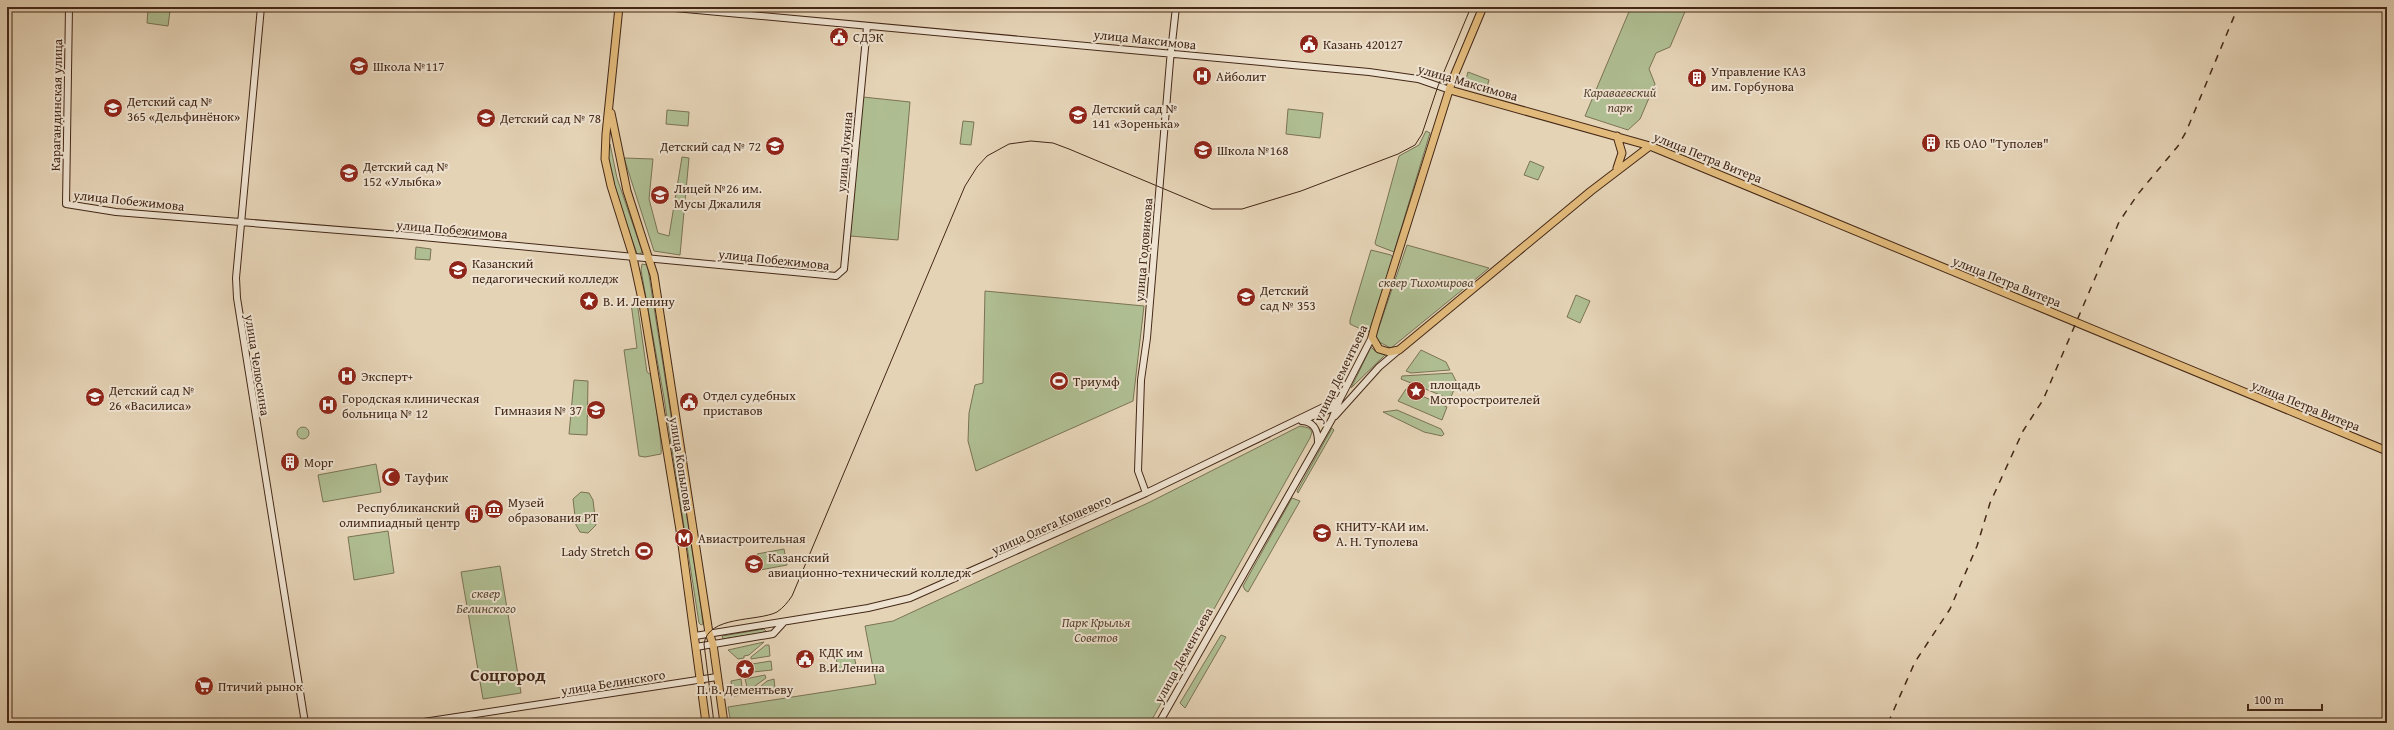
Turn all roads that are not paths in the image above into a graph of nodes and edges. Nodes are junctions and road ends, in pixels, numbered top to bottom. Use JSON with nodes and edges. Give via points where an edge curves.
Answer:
{"nodes":[{"id":1,"x":69,"y":7,"type":"edge"},
{"id":2,"x":261,"y":7,"type":"edge"},
{"id":3,"x":618,"y":7,"type":"edge"},
{"id":4,"x":664,"y":7,"type":"edge"},
{"id":5,"x":1176,"y":7,"type":"edge"},
{"id":6,"x":1483,"y":7,"type":"edge"},
{"id":7,"x":867,"y":26,"type":"junction"},
{"id":8,"x":1171,"y":53,"type":"junction"},
{"id":9,"x":1450,"y":90,"type":"junction"},
{"id":10,"x":610,"y":99,"type":"junction"},
{"id":11,"x":1617,"y":136,"type":"junction"},
{"id":12,"x":1650,"y":146,"type":"junction"},
{"id":13,"x":1611,"y":174,"type":"junction"},
{"id":14,"x":66,"y":204,"type":"joint"},
{"id":15,"x":241,"y":221,"type":"junction"},
{"id":16,"x":633,"y":258,"type":"junction"},
{"id":17,"x":650,"y":260,"type":"junction"},
{"id":18,"x":836,"y":276,"type":"joint"},
{"id":19,"x":1372,"y":337,"type":"junction"},
{"id":20,"x":1399,"y":350,"type":"junction"},
{"id":21,"x":1340,"y":399,"type":"junction"},
{"id":22,"x":1344,"y":405,"type":"junction"},
{"id":23,"x":1336,"y":407,"type":"junction"},
{"id":24,"x":1314,"y":413,"type":"junction"},
{"id":25,"x":1302,"y":421,"type":"junction"},
{"id":26,"x":1331,"y":421,"type":"junction"},
{"id":27,"x":1289,"y":424,"type":"junction"},
{"id":28,"x":1318,"y":443,"type":"junction"},
{"id":29,"x":2387,"y":451,"type":"edge"},
{"id":30,"x":1146,"y":493,"type":"junction"},
{"id":31,"x":784,"y":622,"type":"junction"},
{"id":32,"x":709,"y":634,"type":"junction"},
{"id":33,"x":695,"y":636,"type":"junction"},
{"id":34,"x":713,"y":644,"type":"junction"},
{"id":35,"x":696,"y":647,"type":"junction"},
{"id":36,"x":717,"y":677,"type":"junction"},
{"id":37,"x":700,"y":680,"type":"junction"},
{"id":38,"x":305,"y":723,"type":"edge"},
{"id":39,"x":417,"y":723,"type":"edge"},
{"id":40,"x":706,"y":723,"type":"edge"},
{"id":41,"x":724,"y":723,"type":"edge"},
{"id":42,"x":1159,"y":723,"type":"edge"}],
"edges":[{"from":1,"to":14,"type":"street","name":"Карагандинская улица"},
{"from":2,"to":15,"type":"street","name":"улица Челюскина"},
{"from":3,"to":10,"type":"main road"},
{"from":4,"to":7,"type":"street","name":"улица Максимова"},
{"from":5,"to":8,"type":"street","name":"улица Годовикова"},
{"from":6,"to":9,"type":"main road","name":"улица Дементьева"},
{"from":7,"to":8,"type":"street","name":"улица Максимова"},
{"from":7,"to":18,"type":"street","name":"улица Лукина","via":[[844,269]]},
{"from":8,"to":9,"type":"street","name":"улица Максимова","via":[[1405,76]]},
{"from":8,"to":30,"type":"street","name":"улица Годовикова","via":[[1140,404],[1138,471]]},
{"from":9,"to":11,"type":"main road","name":"улица Максимова"},
{"from":9,"to":19,"type":"main road","name":"улица Дементьева"},
{"from":10,"to":16,"type":"main road","name":"улица Копылова","via":[[605,159]]},
{"from":10,"to":17,"type":"main road","name":"улица Копылова","via":[[621,168]]},
{"from":11,"to":12,"type":"main road","name":"улица Петра Витера"},
{"from":11,"to":13,"type":"main road","via":[[1622,158]]},
{"from":12,"to":13,"type":"main road"},
{"from":12,"to":29,"type":"main road","name":"улица Петра Витера"},
{"from":13,"to":20,"type":"main road"},
{"from":14,"to":15,"type":"street","name":"улица Побежимова","via":[[116,212]]},
{"from":15,"to":16,"type":"street","name":"улица Побежимова"},
{"from":15,"to":38,"type":"street","name":"улица Челюскина","via":[[236,278],[237,298]]},
{"from":16,"to":17,"type":"street","name":"улица Побежимова"},
{"from":16,"to":33,"type":"main road","name":"улица Копылова","via":[[645,312]]},
{"from":17,"to":18,"type":"street","name":"улица Побежимова","via":[[689,261]]},
{"from":17,"to":32,"type":"main road","name":"улица Копылова","via":[[660,310]]},
{"from":19,"to":20,"type":"main road","via":[[1379,349],[1390,352]]},
{"from":19,"to":21,"type":"street","name":"улица Дементьева"},
{"from":20,"to":22,"type":"street","via":[[1379,367]]},
{"from":21,"to":22,"type":"street"},
{"from":21,"to":23,"type":"street","name":"улица Дементьева"},
{"from":21,"to":24,"type":"street","name":"улица Олега Кошевого"},
{"from":22,"to":23,"type":"street","name":"улица Олега Кошевого"},
{"from":22,"to":26,"type":"street"},
{"from":23,"to":24,"type":"street","name":"улица Олега Кошевого"},
{"from":23,"to":26,"type":"street","name":"улица Дементьева"},
{"from":24,"to":25,"type":"street","name":"улица Олега Кошевого"},
{"from":24,"to":26,"type":"street"},
{"from":24,"to":27,"type":"street","name":"улица Олега Кошевого"},
{"from":25,"to":27,"type":"street","name":"улица Олега Кошевого"},
{"from":25,"to":28,"type":"street","via":[[1310,422],[1315,427]]},
{"from":26,"to":28,"type":"street","name":"улица Дементьева"},
{"from":27,"to":30,"type":"street","name":"улица Олега Кошевого"},
{"from":28,"to":42,"type":"street","name":"улица Дементьева"},
{"from":30,"to":31,"type":"street","name":"улица Олега Кошевого","via":[[910,598]]},
{"from":31,"to":32,"type":"street","name":"улица Олега Кошевого"},
{"from":31,"to":34,"type":"street","via":[[774,634]]},
{"from":32,"to":33,"type":"street","name":"улица Олега Кошевого"},
{"from":32,"to":34,"type":"main road","name":"улица Копылова"},
{"from":33,"to":35,"type":"main road","name":"улица Копылова"},
{"from":34,"to":35,"type":"street"},
{"from":34,"to":36,"type":"main road","name":"улица Копылова"},
{"from":35,"to":37,"type":"main road","name":"улица Копылова"},
{"from":36,"to":37,"type":"street","name":"улица Белинского"},
{"from":36,"to":41,"type":"main road","name":"улица Копылова"},
{"from":37,"to":39,"type":"street","name":"улица Белинского"},
{"from":37,"to":40,"type":"main road","name":"улица Копылова"}]}
